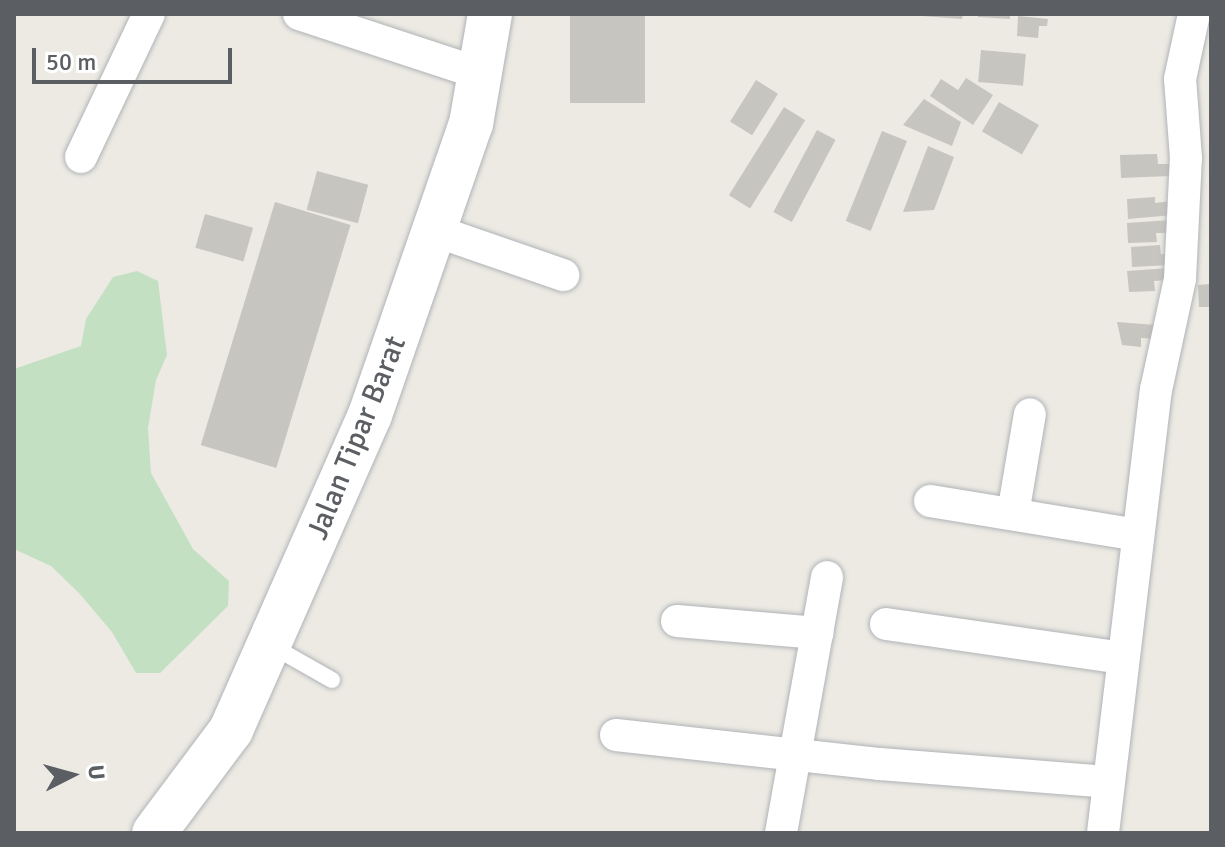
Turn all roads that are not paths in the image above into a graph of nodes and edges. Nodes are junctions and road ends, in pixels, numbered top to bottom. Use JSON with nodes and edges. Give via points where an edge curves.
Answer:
{"nodes":[{"id":1,"x":149,"y":14,"type":"edge"},
{"id":2,"x":299,"y":14,"type":"edge"},
{"id":3,"x":490,"y":14,"type":"edge"},
{"id":4,"x":1194,"y":14,"type":"edge"},
{"id":5,"x":484,"y":75,"type":"junction"},
{"id":6,"x":81,"y":157,"type":"dead end"},
{"id":7,"x":433,"y":230,"type":"junction"},
{"id":8,"x":563,"y":275,"type":"dead end"},
{"id":9,"x":1030,"y":414,"type":"dead end"},
{"id":10,"x":930,"y":501,"type":"dead end"},
{"id":11,"x":1013,"y":514,"type":"junction"},
{"id":12,"x":1137,"y":535,"type":"junction"},
{"id":13,"x":827,"y":577,"type":"dead end"},
{"id":14,"x":677,"y":621,"type":"dead end"},
{"id":15,"x":886,"y":624,"type":"dead end"},
{"id":16,"x":817,"y":633,"type":"junction"},
{"id":17,"x":271,"y":645,"type":"junction"},
{"id":18,"x":1122,"y":658,"type":"junction"},
{"id":19,"x":332,"y":680,"type":"dead end"},
{"id":20,"x":616,"y":735,"type":"dead end"},
{"id":21,"x":795,"y":751,"type":"junction"},
{"id":22,"x":1107,"y":782,"type":"junction"},
{"id":23,"x":154,"y":833,"type":"edge"},
{"id":24,"x":781,"y":833,"type":"edge"},
{"id":25,"x":1103,"y":833,"type":"edge"}],
"edges":[{"from":1,"to":6,"type":"street"},
{"from":2,"to":5,"type":"street"},
{"from":3,"to":5,"type":"street","name":"Jalan Tipar Barat"},
{"from":4,"to":12,"type":"street","via":[[1180,79],[1186,171],[1180,279],[1156,390]]},
{"from":5,"to":7,"type":"street","name":"Jalan Tipar Barat"},
{"from":7,"to":8,"type":"street"},
{"from":7,"to":17,"type":"street","name":"Jalan Tipar Barat","via":[[370,415]]},
{"from":9,"to":11,"type":"street"},
{"from":10,"to":11,"type":"street"},
{"from":11,"to":12,"type":"street"},
{"from":12,"to":18,"type":"street"},
{"from":13,"to":16,"type":"street"},
{"from":14,"to":16,"type":"street"},
{"from":15,"to":18,"type":"street"},
{"from":16,"to":21,"type":"street"},
{"from":17,"to":19,"type":"lane"},
{"from":17,"to":23,"type":"street","name":"Jalan Tipar Barat","via":[[231,730]]},
{"from":18,"to":22,"type":"street"},
{"from":20,"to":21,"type":"street"},
{"from":21,"to":22,"type":"street","via":[[880,764]]},
{"from":21,"to":24,"type":"street"},
{"from":22,"to":25,"type":"street"}]}
